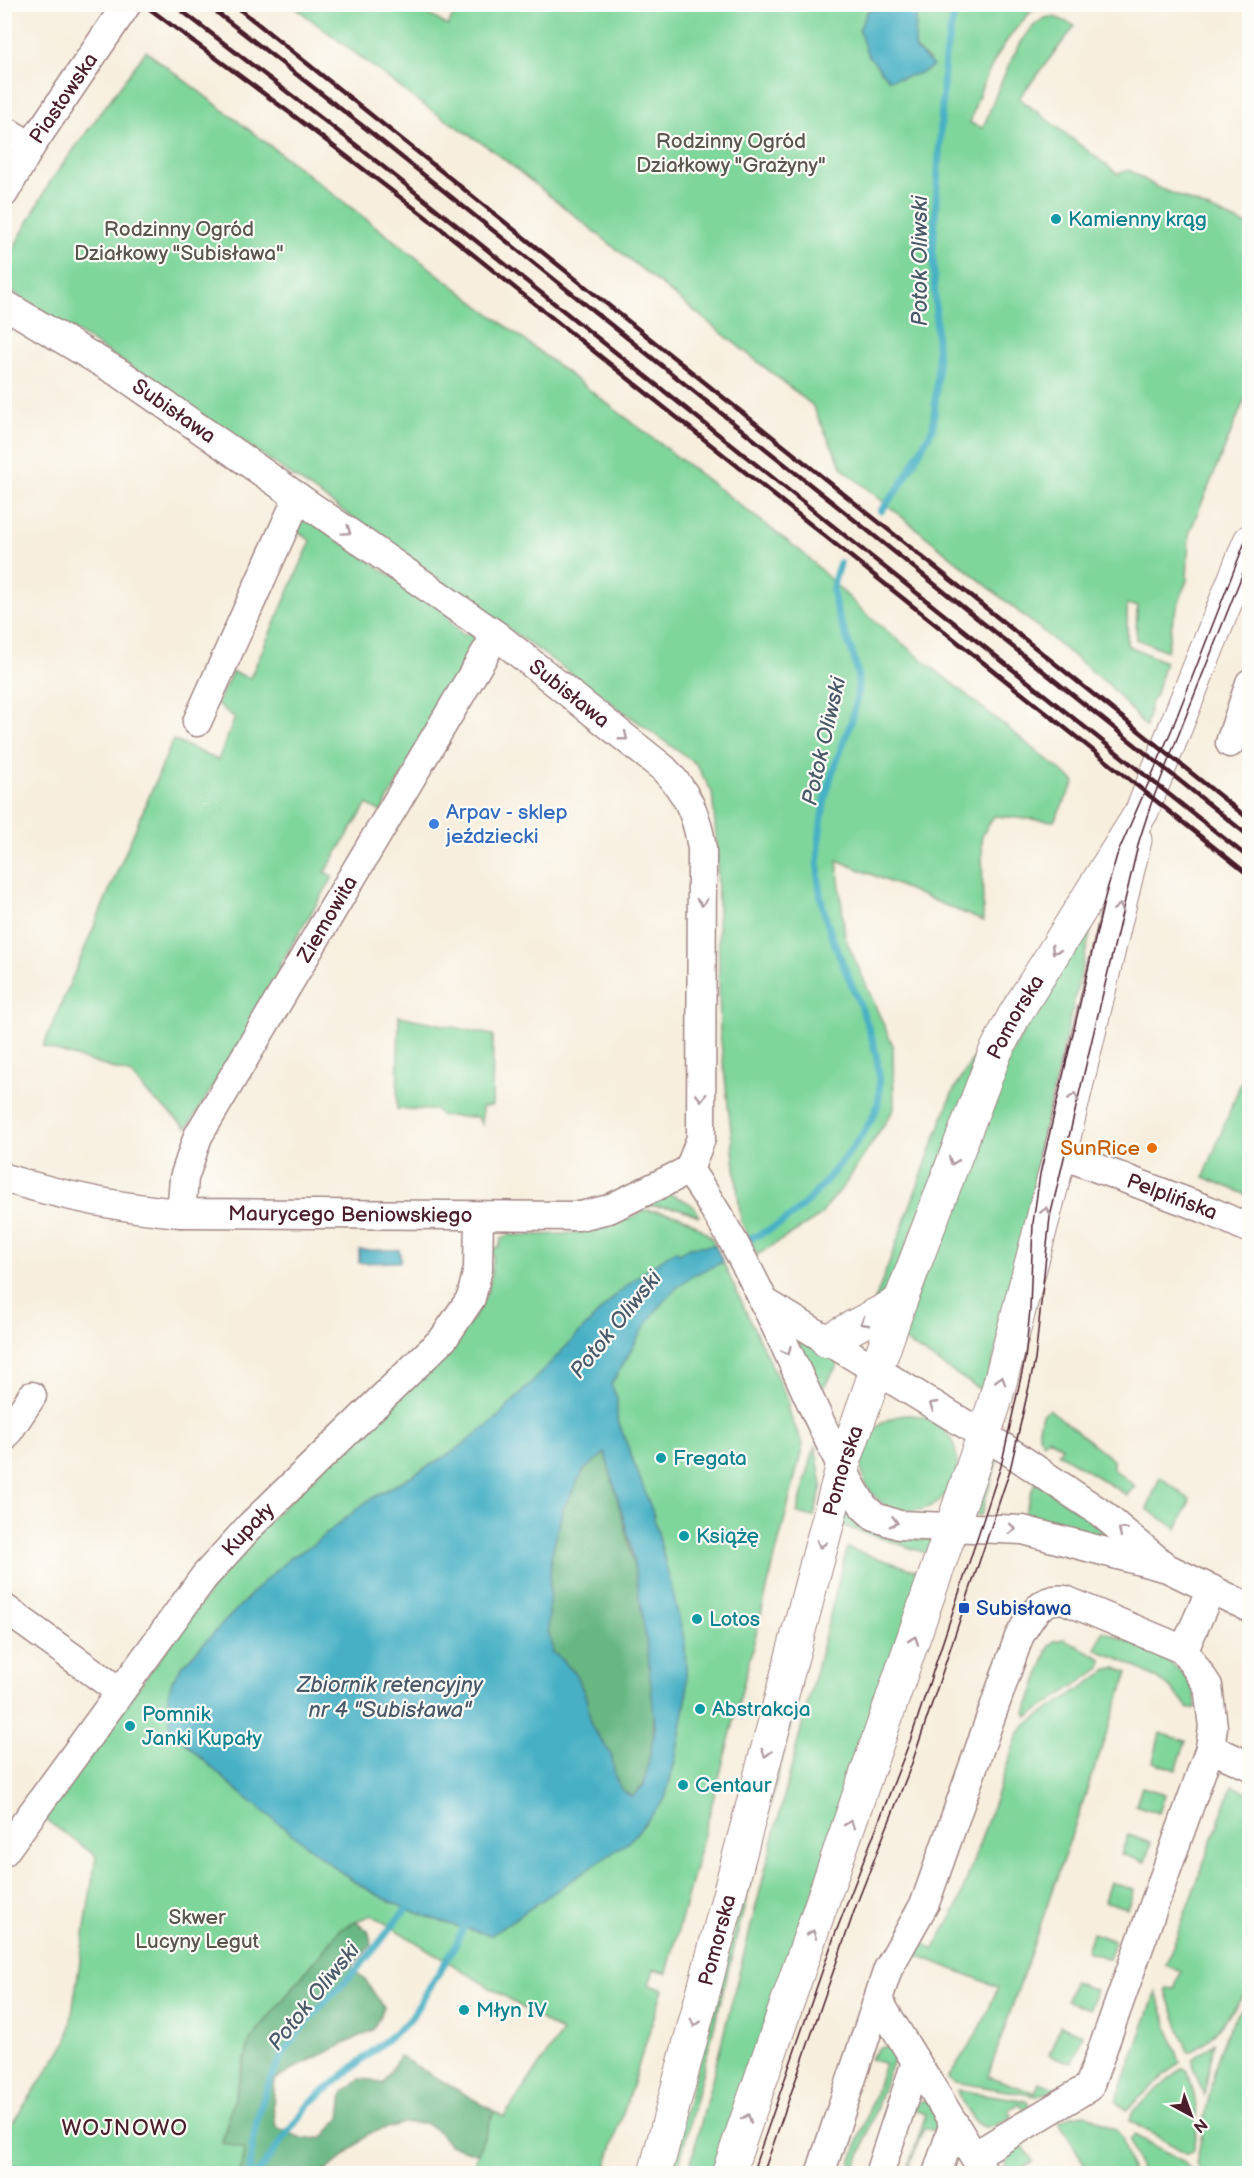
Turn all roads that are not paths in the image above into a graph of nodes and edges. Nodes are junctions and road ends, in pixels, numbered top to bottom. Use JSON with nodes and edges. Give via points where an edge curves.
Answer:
{"nodes":[{"id":1,"x":127,"y":4,"type":"edge"},
{"id":2,"x":4,"y":130,"type":"edge"},
{"id":3,"x":31,"y":146,"type":"junction"},
{"id":4,"x":4,"y":193,"type":"edge"},
{"id":5,"x":4,"y":304,"type":"edge"},
{"id":6,"x":298,"y":497,"type":"junction"},
{"id":7,"x":1250,"y":542,"type":"edge"},
{"id":8,"x":496,"y":635,"type":"junction"},
{"id":9,"x":1250,"y":683,"type":"edge"},
{"id":10,"x":197,"y":722,"type":"dead end"},
{"id":11,"x":1230,"y":742,"type":"dead end"},
{"id":12,"x":1142,"y":812,"type":"junction"},
{"id":13,"x":1060,"y":1154,"type":"junction"},
{"id":14,"x":689,"y":1170,"type":"junction"},
{"id":15,"x":4,"y":1178,"type":"edge"},
{"id":16,"x":182,"y":1213,"type":"junction"},
{"id":17,"x":479,"y":1217,"type":"junction"},
{"id":18,"x":1250,"y":1229,"type":"edge"},
{"id":19,"x":763,"y":1301,"type":"junction"},
{"id":20,"x":900,"y":1302,"type":"junction"},
{"id":21,"x":827,"y":1341,"type":"junction"},
{"id":22,"x":875,"y":1370,"type":"junction"},
{"id":23,"x":32,"y":1396,"type":"dead end"},
{"id":24,"x":983,"y":1435,"type":"junction"},
{"id":25,"x":4,"y":1438,"type":"edge"},
{"id":26,"x":842,"y":1468,"type":"junction"},
{"id":27,"x":953,"y":1526,"type":"junction"},
{"id":28,"x":1167,"y":1568,"type":"junction"},
{"id":29,"x":1211,"y":1589,"type":"junction"},
{"id":30,"x":4,"y":1608,"type":"edge"},
{"id":31,"x":1250,"y":1608,"type":"edge"},
{"id":32,"x":1184,"y":1650,"type":"junction"},
{"id":33,"x":119,"y":1692,"type":"junction"},
{"id":34,"x":1210,"y":1748,"type":"junction"},
{"id":35,"x":1250,"y":1766,"type":"edge"},
{"id":36,"x":4,"y":1852,"type":"edge"},
{"id":37,"x":878,"y":2000,"type":"junction"},
{"id":38,"x":916,"y":2062,"type":"junction"},
{"id":39,"x":954,"y":2123,"type":"junction"},
{"id":40,"x":980,"y":2165,"type":"edge"},
{"id":41,"x":655,"y":2174,"type":"edge"},
{"id":42,"x":728,"y":2174,"type":"edge"},
{"id":43,"x":820,"y":2174,"type":"edge"},
{"id":44,"x":879,"y":2174,"type":"edge"},
{"id":45,"x":937,"y":2174,"type":"edge"}],
"edges":[{"from":1,"to":3,"type":"street","name":"Piastowska"},
{"from":2,"to":3,"type":"street"},
{"from":3,"to":4,"type":"street","name":"Piastowska"},
{"from":5,"to":6,"type":"street","name":"Subisława","via":[[124,376]]},
{"from":6,"to":8,"type":"street","name":"Subisława","one_way":true},
{"from":6,"to":10,"type":"street"},
{"from":7,"to":12,"type":"main road","name":"Pomorska"},
{"from":8,"to":14,"type":"street","name":"Subisława","one_way":true,"via":[[663,768],[681,786],[693,807],[702,849],[701,1138]]},
{"from":8,"to":16,"type":"street","name":"Ziemowita","via":[[198,1136],[184,1178]]},
{"from":9,"to":11,"type":"street"},
{"from":13,"to":12,"type":"main road","name":"Pomorska","one_way":true},
{"from":12,"to":20,"type":"main road","name":"Pomorska","one_way":true,"via":[[1014,1016],[995,1053]]},
{"from":13,"to":18,"type":"street","name":"Pelplińska"},
{"from":24,"to":13,"type":"main road","name":"Pomorska","one_way":true},
{"from":14,"to":17,"type":"street","name":"Maurycego Beniowskiego","via":[[609,1209],[580,1216]]},
{"from":14,"to":19,"type":"street"},
{"from":15,"to":16,"type":"street","name":"Maurycego Beniowskiego","via":[[71,1197]]},
{"from":16,"to":17,"type":"street","name":"Maurycego Beniowskiego"},
{"from":17,"to":33,"type":"street","name":"Kupały","via":[[478,1269],[471,1298],[444,1338],[251,1525],[204,1577]]},
{"from":19,"to":21,"type":"street"},
{"from":19,"to":26,"type":"street","one_way":true},
{"from":20,"to":21,"type":"main road","one_way":true},
{"from":20,"to":22,"type":"main road","name":"Pomorska"},
{"from":21,"to":22,"type":"street"},
{"from":24,"to":22,"type":"street","one_way":true},
{"from":22,"to":26,"type":"main road","name":"Pomorska"},
{"from":23,"to":25,"type":"street"},
{"from":24,"to":27,"type":"main road","name":"Pomorska"},
{"from":28,"to":24,"type":"street","one_way":true,"via":[[1101,1513]]},
{"from":26,"to":27,"type":"street","one_way":true,"via":[[864,1507],[875,1517],[899,1525]]},
{"from":26,"to":41,"type":"main road","name":"Pomorska","one_way":true},
{"from":27,"to":28,"type":"street","one_way":true,"via":[[1023,1530]]},
{"from":42,"to":27,"type":"main road","name":"Pomorska","one_way":true},
{"from":28,"to":29,"type":"street"},
{"from":29,"to":31,"type":"street"},
{"from":29,"to":32,"type":"street"},
{"from":30,"to":33,"type":"street"},
{"from":32,"to":34,"type":"street","via":[[1208,1686],[1213,1727]]},
{"from":32,"to":37,"type":"street","via":[[1065,1600],[1047,1601],[1034,1612],[1020,1637],[925,1903],[888,1969]]},
{"from":33,"to":36,"type":"street","name":"Kupały"},
{"from":34,"to":35,"type":"street"},
{"from":34,"to":40,"type":"street","via":[[1089,2087]]},
{"from":37,"to":38,"type":"street"},
{"from":37,"to":43,"type":"street"},
{"from":38,"to":39,"type":"street"},
{"from":38,"to":44,"type":"street"},
{"from":39,"to":40,"type":"street"},
{"from":39,"to":45,"type":"street"}]}
